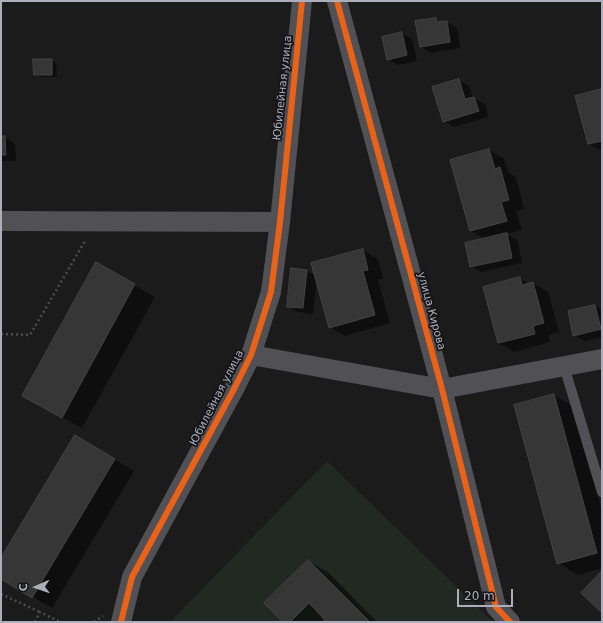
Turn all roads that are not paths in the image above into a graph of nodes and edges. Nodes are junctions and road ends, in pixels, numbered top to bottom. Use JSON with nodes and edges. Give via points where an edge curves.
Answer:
{"nodes":[{"id":1,"x":302,"y":1,"type":"edge"},
{"id":2,"x":338,"y":1,"type":"edge"},
{"id":3,"x":1,"y":220,"type":"edge"},
{"id":4,"x":280,"y":222,"type":"junction"},
{"id":5,"x":251,"y":355,"type":"junction"},
{"id":6,"x":602,"y":359,"type":"edge"},
{"id":7,"x":564,"y":366,"type":"junction"},
{"id":8,"x":442,"y":389,"type":"junction"},
{"id":9,"x":602,"y":492,"type":"edge"},
{"id":10,"x":121,"y":622,"type":"edge"},
{"id":11,"x":510,"y":622,"type":"edge"}],
"edges":[{"from":1,"to":4,"type":"street","name":"Юбилейная улица"},
{"from":2,"to":8,"type":"street","name":"улица Кирова"},
{"from":3,"to":4,"type":"street"},
{"from":4,"to":5,"type":"street","name":"Юбилейная улица","via":[[271,292]]},
{"from":5,"to":8,"type":"street"},
{"from":5,"to":10,"type":"street","name":"Юбилейная улица","via":[[132,577]]},
{"from":6,"to":7,"type":"street"},
{"from":7,"to":8,"type":"street"},
{"from":7,"to":9,"type":"lane"},
{"from":8,"to":11,"type":"street","name":"улица Кирова","via":[[496,607]]}]}
